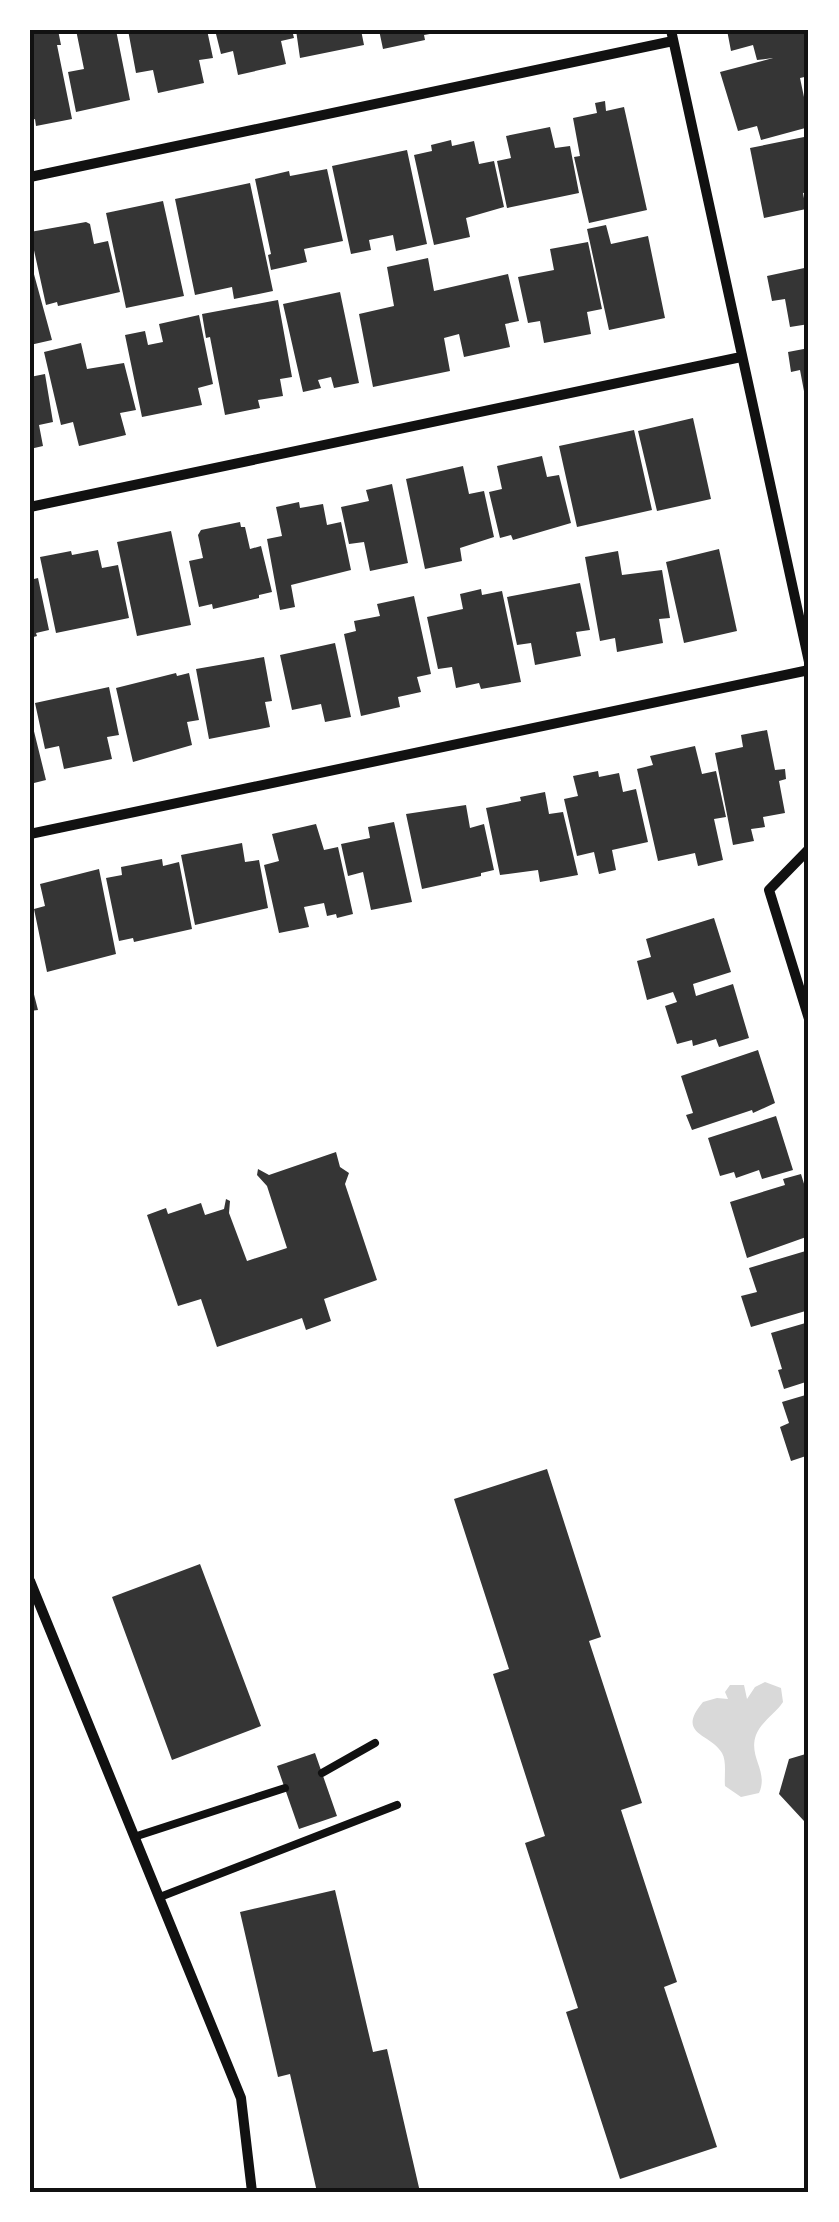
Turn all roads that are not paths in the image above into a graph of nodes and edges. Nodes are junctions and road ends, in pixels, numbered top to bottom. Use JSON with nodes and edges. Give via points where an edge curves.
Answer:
{"nodes":[{"id":1,"x":672,"y":35,"type":"edge"},
{"id":2,"x":30,"y":177,"type":"edge"},
{"id":3,"x":741,"y":357,"type":"junction"},
{"id":4,"x":30,"y":507,"type":"edge"},
{"id":5,"x":809,"y":662,"type":"edge"},
{"id":6,"x":809,"y":670,"type":"edge"},
{"id":7,"x":30,"y":834,"type":"edge"},
{"id":8,"x":809,"y":849,"type":"edge"},
{"id":9,"x":809,"y":1019,"type":"edge"},
{"id":10,"x":30,"y":1580,"type":"edge"},
{"id":11,"x":374,"y":1743,"type":"dead end"},
{"id":12,"x":322,"y":1773,"type":"dead end"},
{"id":13,"x":284,"y":1788,"type":"dead end"},
{"id":14,"x":397,"y":1805,"type":"dead end"},
{"id":15,"x":134,"y":1837,"type":"junction"},
{"id":16,"x":160,"y":1897,"type":"junction"},
{"id":17,"x":252,"y":2192,"type":"edge"}],
"edges":[{"from":1,"to":2,"type":"street"},
{"from":1,"to":3,"type":"street"},
{"from":3,"to":4,"type":"street"},
{"from":3,"to":5,"type":"street"},
{"from":6,"to":7,"type":"street"},
{"from":8,"to":9,"type":"street","via":[[769,890]]},
{"from":10,"to":15,"type":"street"},
{"from":11,"to":12,"type":"lane"},
{"from":13,"to":15,"type":"lane"},
{"from":14,"to":16,"type":"lane"},
{"from":15,"to":16,"type":"street"},
{"from":16,"to":17,"type":"street","via":[[242,2098]]}]}
